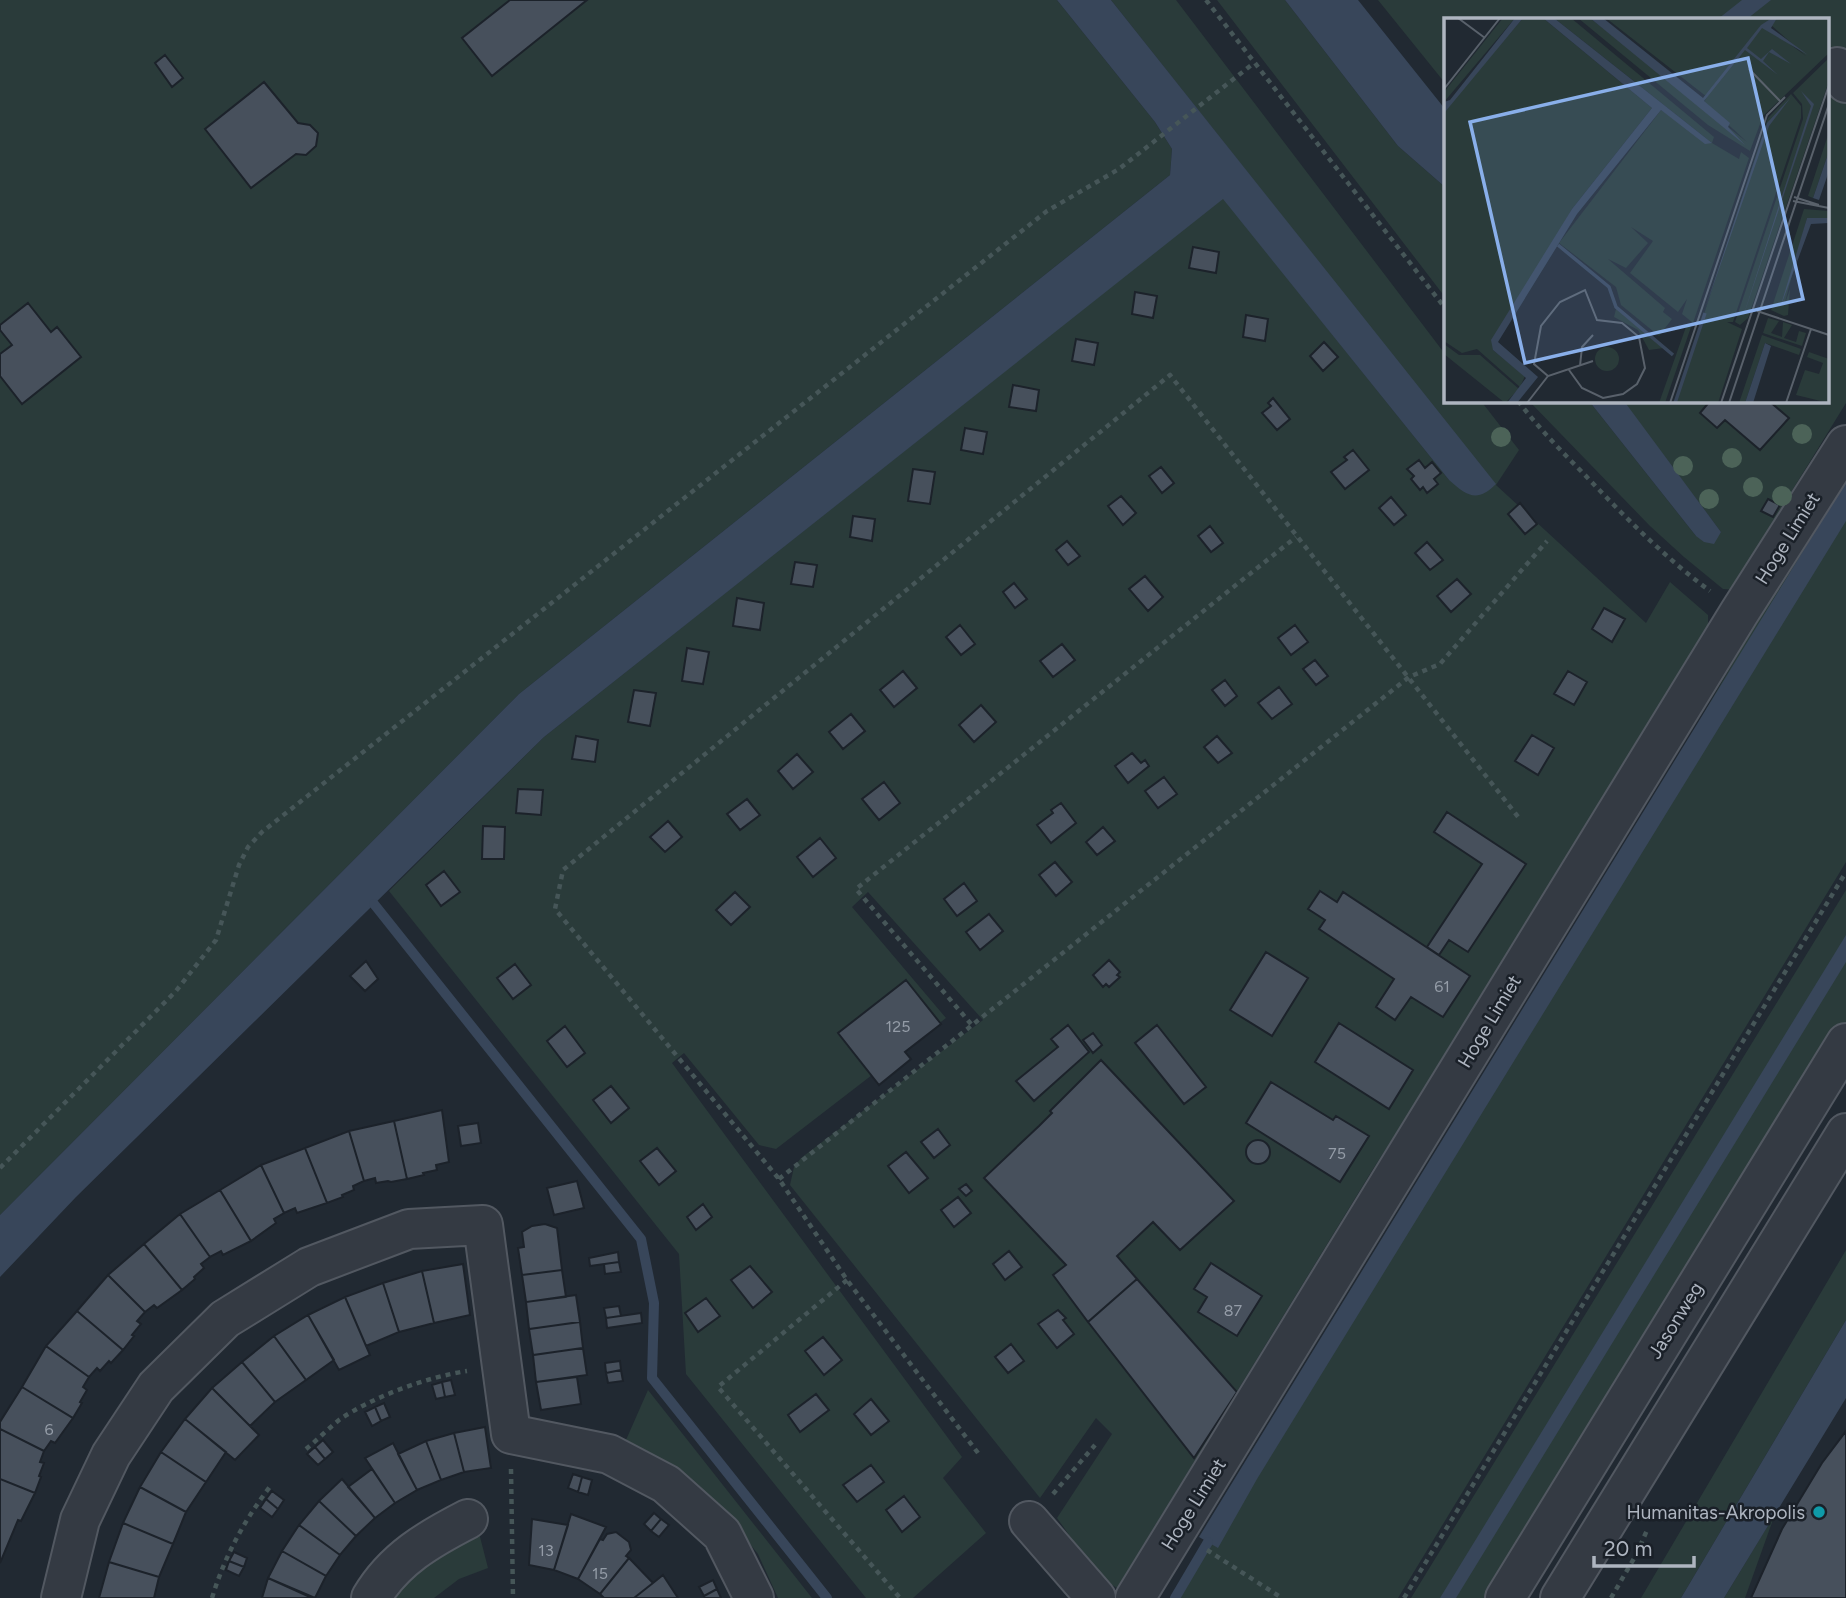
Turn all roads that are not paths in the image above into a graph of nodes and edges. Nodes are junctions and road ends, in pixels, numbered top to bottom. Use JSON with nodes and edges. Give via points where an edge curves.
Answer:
{"nodes":[{"id":1,"x":1846,"y":445,"type":"edge"},
{"id":2,"x":1846,"y":1043,"type":"edge"},
{"id":3,"x":1846,"y":1133,"type":"edge"},
{"id":4,"x":468,"y":1519,"type":"dead end"},
{"id":5,"x":1029,"y":1521,"type":"road end"},
{"id":6,"x":1510,"y":1596,"type":"edge"},
{"id":7,"x":61,"y":1598,"type":"edge"},
{"id":8,"x":371,"y":1598,"type":"edge"},
{"id":9,"x":754,"y":1598,"type":"edge"},
{"id":10,"x":1096,"y":1598,"type":"edge"},
{"id":11,"x":1135,"y":1598,"type":"edge"},
{"id":12,"x":1560,"y":1598,"type":"edge"}],
"edges":[{"from":1,"to":11,"type":"street","name":"Hoge Limiet"},
{"from":2,"to":6,"type":"street","name":"Jasonweg"},
{"from":3,"to":12,"type":"street"},
{"from":4,"to":8,"type":"street","via":[[428,1539],[383,1578]]},
{"from":5,"to":10,"type":"street"},
{"from":7,"to":9,"type":"street","via":[[80,1520],[111,1455],[156,1387],[225,1319],[309,1267],[409,1229],[483,1225],[511,1434],[609,1454],[666,1484],[722,1534]]}]}
